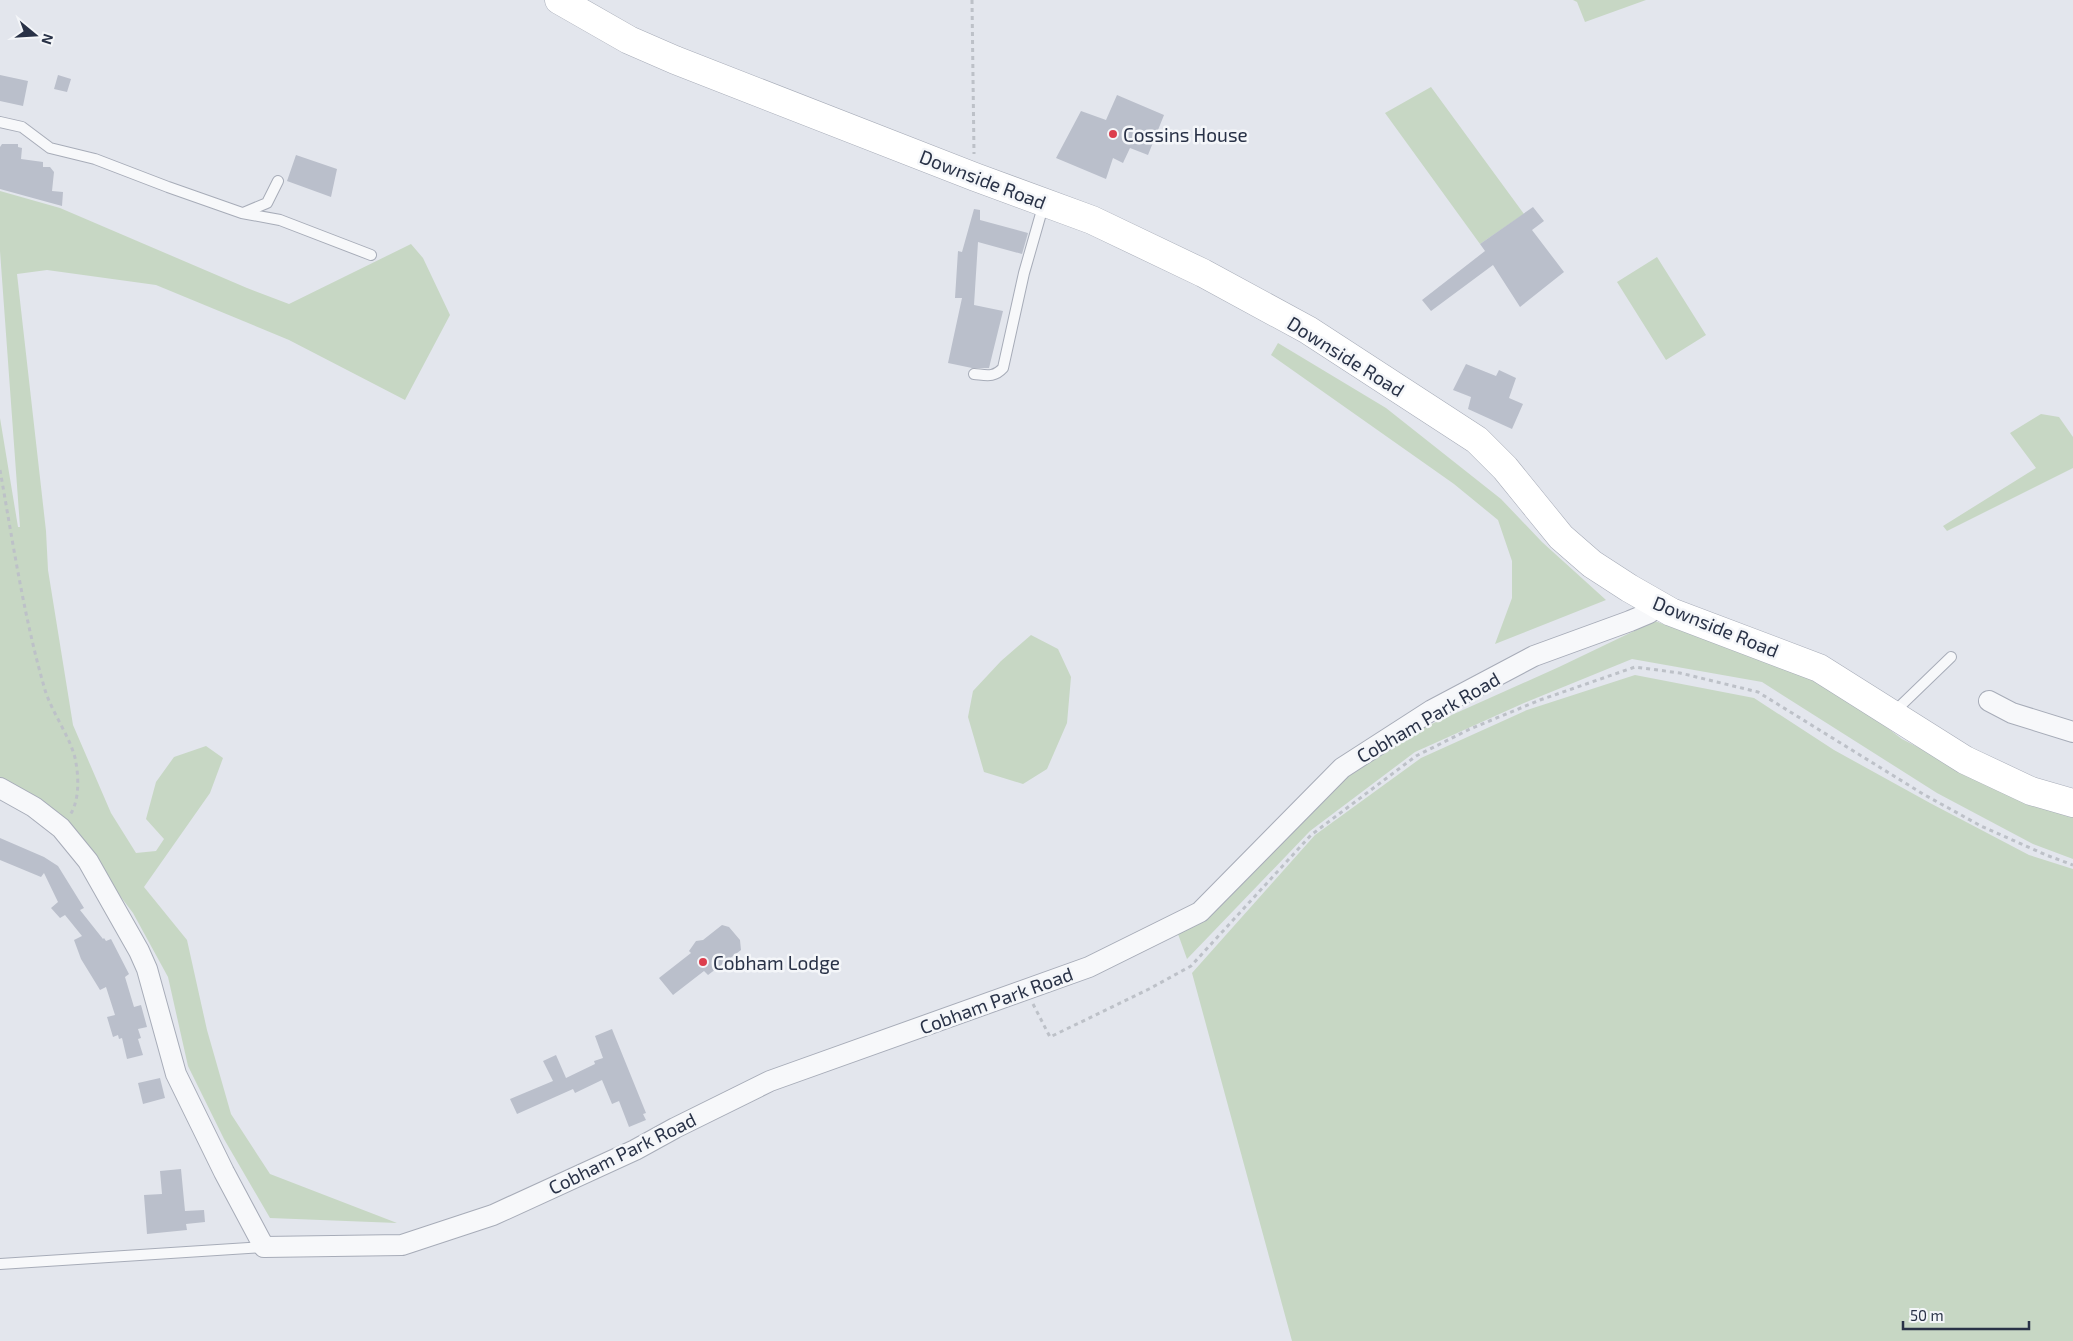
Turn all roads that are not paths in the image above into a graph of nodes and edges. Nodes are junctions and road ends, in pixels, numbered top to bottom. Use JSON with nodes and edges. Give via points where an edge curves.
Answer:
{"nodes":[{"id":1,"x":559,"y":0,"type":"edge"},
{"id":2,"x":0,"y":122,"type":"edge"},
{"id":3,"x":278,"y":181,"type":"dead end"},
{"id":4,"x":1044,"y":202,"type":"junction"},
{"id":5,"x":242,"y":213,"type":"junction"},
{"id":6,"x":371,"y":255,"type":"dead end"},
{"id":7,"x":974,"y":374,"type":"dead end"},
{"id":8,"x":1658,"y":605,"type":"junction"},
{"id":9,"x":1951,"y":658,"type":"dead end"},
{"id":10,"x":1989,"y":701,"type":"dead end"},
{"id":11,"x":1892,"y":715,"type":"junction"},
{"id":12,"x":2073,"y":732,"type":"edge"},
{"id":13,"x":0,"y":788,"type":"edge"},
{"id":14,"x":2073,"y":803,"type":"edge"},
{"id":15,"x":264,"y":1246,"type":"junction"},
{"id":16,"x":0,"y":1264,"type":"edge"}],
"edges":[{"from":1,"to":4,"type":"street","name":"Downside Road","via":[[629,40],[675,60]]},
{"from":2,"to":5,"type":"lane","via":[[22,128],[50,148],[95,159]]},
{"from":3,"to":5,"type":"lane","via":[[268,203]]},
{"from":4,"to":7,"type":"lane","via":[[1003,368],[991,376]]},
{"from":4,"to":8,"type":"street","name":"Downside Road","via":[[1092,220],[1244,295],[1308,330],[1462,430],[1493,455],[1549,524],[1575,550]]},
{"from":5,"to":6,"type":"lane","via":[[280,220]]},
{"from":8,"to":11,"type":"street","name":"Downside Road","via":[[1819,668]]},
{"from":8,"to":15,"type":"street","name":"Cobham Park Road","via":[[1630,621],[1534,656],[1432,710],[1342,768],[1200,912],[1089,967],[770,1081],[635,1150],[493,1215],[402,1245]]},
{"from":9,"to":11,"type":"lane"},
{"from":10,"to":12,"type":"street","via":[[2012,713]]},
{"from":11,"to":14,"type":"street","name":"Downside Road","via":[[1965,760],[2010,783]]},
{"from":13,"to":15,"type":"street","via":[[34,807],[61,828],[88,861],[139,951],[176,1074]]},
{"from":15,"to":16,"type":"lane"}]}
